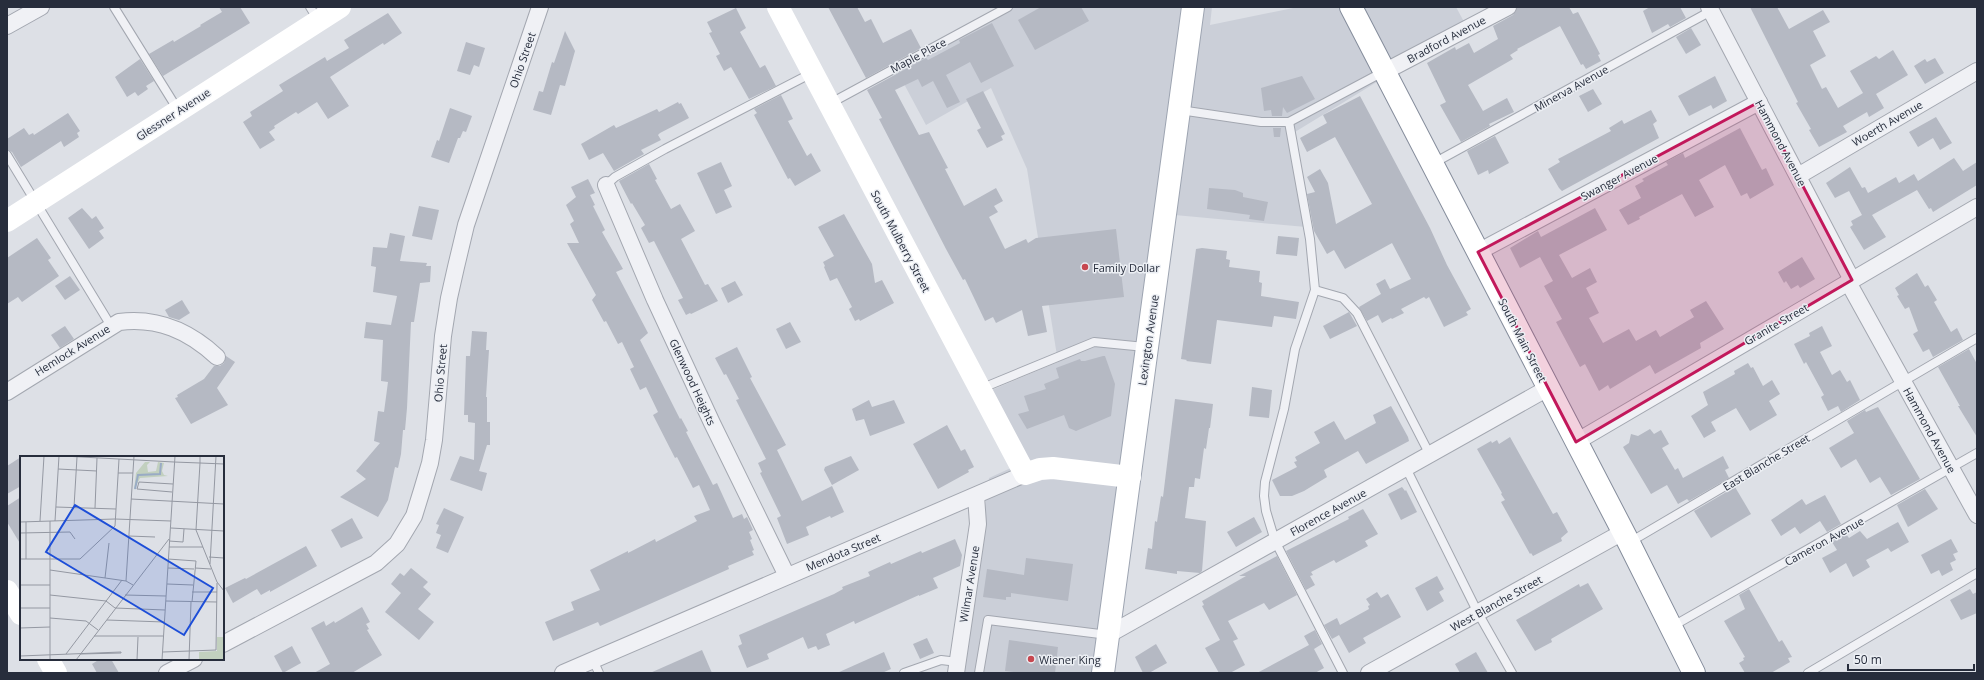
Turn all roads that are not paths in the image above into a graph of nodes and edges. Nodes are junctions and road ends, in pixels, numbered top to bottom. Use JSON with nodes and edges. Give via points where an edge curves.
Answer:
{"nodes":[{"id":1,"x":41,"y":7,"type":"edge"},
{"id":2,"x":114,"y":7,"type":"edge"},
{"id":3,"x":340,"y":7,"type":"edge"},
{"id":4,"x":540,"y":7,"type":"edge"},
{"id":5,"x":778,"y":7,"type":"edge"},
{"id":6,"x":1008,"y":7,"type":"edge"},
{"id":7,"x":1193,"y":7,"type":"edge"},
{"id":8,"x":1351,"y":7,"type":"edge"},
{"id":9,"x":1508,"y":7,"type":"edge"},
{"id":10,"x":1710,"y":9,"type":"edge"},
{"id":11,"x":314,"y":14,"type":"edge"},
{"id":12,"x":7,"y":26,"type":"edge"},
{"id":13,"x":1977,"y":71,"type":"edge"},
{"id":14,"x":1384,"y":72,"type":"junction"},
{"id":15,"x":812,"y":73,"type":"junction"},
{"id":16,"x":1759,"y":102,"type":"junction"},
{"id":17,"x":829,"y":104,"type":"junction"},
{"id":18,"x":178,"y":110,"type":"junction"},
{"id":19,"x":1179,"y":110,"type":"junction"},
{"id":20,"x":1289,"y":122,"type":"junction"},
{"id":21,"x":7,"y":155,"type":"edge"},
{"id":22,"x":1432,"y":164,"type":"junction"},
{"id":23,"x":1798,"y":176,"type":"junction"},
{"id":24,"x":606,"y":185,"type":"joint"},
{"id":25,"x":36,"y":202,"type":"junction"},
{"id":26,"x":1977,"y":207,"type":"edge"},
{"id":27,"x":7,"y":220,"type":"edge"},
{"id":28,"x":1478,"y":252,"type":"junction"},
{"id":29,"x":1850,"y":281,"type":"junction"},
{"id":30,"x":1315,"y":290,"type":"junction"},
{"id":31,"x":111,"y":326,"type":"junction"},
{"id":32,"x":1977,"y":338,"type":"edge"},
{"id":33,"x":1147,"y":347,"type":"junction"},
{"id":34,"x":217,"y":357,"type":"dead end"},
{"id":35,"x":1902,"y":381,"type":"junction"},
{"id":36,"x":1548,"y":388,"type":"junction"},
{"id":37,"x":979,"y":389,"type":"junction"},
{"id":38,"x":7,"y":392,"type":"edge"},
{"id":39,"x":1576,"y":442,"type":"junction"},
{"id":40,"x":1977,"y":453,"type":"edge"},
{"id":41,"x":1430,"y":454,"type":"junction"},
{"id":42,"x":1406,"y":468,"type":"junction"},
{"id":43,"x":1951,"y":469,"type":"junction"},
{"id":44,"x":1025,"y":474,"type":"junction"},
{"id":45,"x":1130,"y":477,"type":"junction"},
{"id":46,"x":976,"y":496,"type":"junction"},
{"id":47,"x":1977,"y":515,"type":"edge"},
{"id":48,"x":1626,"y":538,"type":"junction"},
{"id":49,"x":1275,"y":542,"type":"junction"},
{"id":50,"x":1977,"y":573,"type":"edge"},
{"id":51,"x":787,"y":576,"type":"junction"},
{"id":52,"x":7,"y":591,"type":"edge"},
{"id":53,"x":20,"y":612,"type":"edge"},
{"id":54,"x":1478,"y":612,"type":"junction"},
{"id":55,"x":1670,"y":628,"type":"junction"},
{"id":56,"x":1108,"y":635,"type":"junction"},
{"id":57,"x":224,"y":643,"type":"edge"},
{"id":58,"x":49,"y":660,"type":"edge"},
{"id":59,"x":192,"y":660,"type":"edge"},
{"id":60,"x":596,"y":667,"type":"edge"},
{"id":61,"x":957,"y":668,"type":"edge"},
{"id":62,"x":56,"y":673,"type":"edge"},
{"id":63,"x":167,"y":673,"type":"edge"},
{"id":64,"x":563,"y":673,"type":"edge"},
{"id":65,"x":904,"y":673,"type":"edge"},
{"id":66,"x":979,"y":673,"type":"edge"},
{"id":67,"x":1103,"y":673,"type":"edge"},
{"id":68,"x":1343,"y":673,"type":"edge"},
{"id":69,"x":1369,"y":673,"type":"edge"},
{"id":70,"x":1512,"y":673,"type":"edge"},
{"id":71,"x":1694,"y":673,"type":"edge"},
{"id":72,"x":1808,"y":673,"type":"edge"}],
"edges":[{"from":1,"to":12,"type":"street"},
{"from":2,"to":18,"type":"lane"},
{"from":3,"to":11,"type":"main road","name":"Glessner Avenue"},
{"from":4,"to":57,"type":"street","name":"Ohio Street","via":[[466,225],[443,336],[430,463],[414,516],[397,544],[376,563]]},
{"from":5,"to":15,"type":"main road","name":"South Mulberry Street"},
{"from":6,"to":17,"type":"lane","name":"Maple Place"},
{"from":7,"to":19,"type":"main road","name":"Lexington Avenue"},
{"from":8,"to":14,"type":"main road","name":"South Main Street"},
{"from":9,"to":14,"type":"street","name":"Bradford Avenue"},
{"from":10,"to":16,"type":"street","name":"Hammond Avenue"},
{"from":10,"to":22,"type":"lane","name":"Minerva Avenue"},
{"from":11,"to":18,"type":"main road","name":"Glessner Avenue"},
{"from":13,"to":23,"type":"street","name":"Woerth Avenue"},
{"from":14,"to":20,"type":"lane"},
{"from":14,"to":22,"type":"main road","name":"South Main Street"},
{"from":15,"to":17,"type":"main road","name":"South Mulberry Street"},
{"from":15,"to":24,"type":"lane","via":[[665,149],[615,177]]},
{"from":16,"to":23,"type":"street","name":"Hammond Avenue"},
{"from":16,"to":28,"type":"street","name":"Swanger Avenue"},
{"from":17,"to":37,"type":"main road","name":"South Mulberry Street"},
{"from":18,"to":25,"type":"main road","name":"Glessner Avenue"},
{"from":19,"to":20,"type":"lane","via":[[1261,122]]},
{"from":19,"to":33,"type":"main road","name":"Lexington Avenue"},
{"from":20,"to":30,"type":"lane","via":[[1310,238]]},
{"from":21,"to":25,"type":"lane"},
{"from":22,"to":28,"type":"main road","name":"South Main Street"},
{"from":23,"to":29,"type":"street","name":"Hammond Avenue"},
{"from":24,"to":51,"type":"street","name":"Glenwood Heights","via":[[712,423]]},
{"from":25,"to":27,"type":"main road","name":"Glessner Avenue"},
{"from":25,"to":31,"type":"lane"},
{"from":26,"to":29,"type":"street","name":"Granite Street"},
{"from":28,"to":36,"type":"main road","name":"South Main Street"},
{"from":29,"to":35,"type":"street","name":"Hammond Avenue"},
{"from":29,"to":39,"type":"street","name":"Granite Street"},
{"from":30,"to":41,"type":"lane","via":[[1343,298],[1357,313]]},
{"from":30,"to":49,"type":"lane","via":[[1294,349],[1284,409],[1265,482],[1266,511]]},
{"from":31,"to":34,"type":"street","name":"Hemlock Avenue","via":[[119,322],[158,323],[202,342]]},
{"from":31,"to":38,"type":"street","name":"Hemlock Avenue"},
{"from":32,"to":35,"type":"lane","name":"East Blanche Street"},
{"from":33,"to":37,"type":"lane","via":[[1094,342]]},
{"from":33,"to":45,"type":"main road","name":"Lexington Avenue"},
{"from":35,"to":43,"type":"street","name":"Hammond Avenue"},
{"from":35,"to":48,"type":"lane","name":"East Blanche Street"},
{"from":36,"to":39,"type":"main road","name":"South Main Street"},
{"from":36,"to":41,"type":"street","name":"Florence Avenue"},
{"from":37,"to":44,"type":"main road","name":"South Mulberry Street"},
{"from":39,"to":48,"type":"main road","name":"South Main Street"},
{"from":40,"to":43,"type":"lane","name":"Cameron Avenue"},
{"from":41,"to":42,"type":"street","name":"Florence Avenue"},
{"from":42,"to":49,"type":"street","name":"Florence Avenue"},
{"from":42,"to":54,"type":"lane"},
{"from":43,"to":47,"type":"street","name":"Hammond Avenue"},
{"from":43,"to":55,"type":"lane","name":"Cameron Avenue"},
{"from":44,"to":45,"type":"main road","name":"Mendota Street","via":[[1053,468]]},
{"from":44,"to":46,"type":"street","name":"Mendota Street"},
{"from":45,"to":56,"type":"main road","name":"Lexington Avenue"},
{"from":46,"to":51,"type":"street","name":"Mendota Street"},
{"from":46,"to":61,"type":"street","name":"Wilmar Avenue","via":[[978,524]]},
{"from":48,"to":54,"type":"street","name":"West Blanche Street"},
{"from":48,"to":55,"type":"main road","name":"South Main Street"},
{"from":49,"to":56,"type":"street","name":"Florence Avenue"},
{"from":49,"to":68,"type":"lane"},
{"from":50,"to":72,"type":"lane"},
{"from":51,"to":60,"type":"street","name":"Mendota Street"},
{"from":52,"to":53,"type":"main road"},
{"from":54,"to":69,"type":"street","name":"West Blanche Street"},
{"from":54,"to":70,"type":"lane"},
{"from":55,"to":71,"type":"main road","name":"South Main Street"},
{"from":56,"to":66,"type":"lane","via":[[988,620]]},
{"from":56,"to":67,"type":"main road","name":"Lexington Avenue"},
{"from":58,"to":62,"type":"main road"},
{"from":59,"to":63,"type":"street"},
{"from":60,"to":64,"type":"street","name":"Mendota Street"},
{"from":61,"to":65,"type":"lane","via":[[941,660]]}]}
